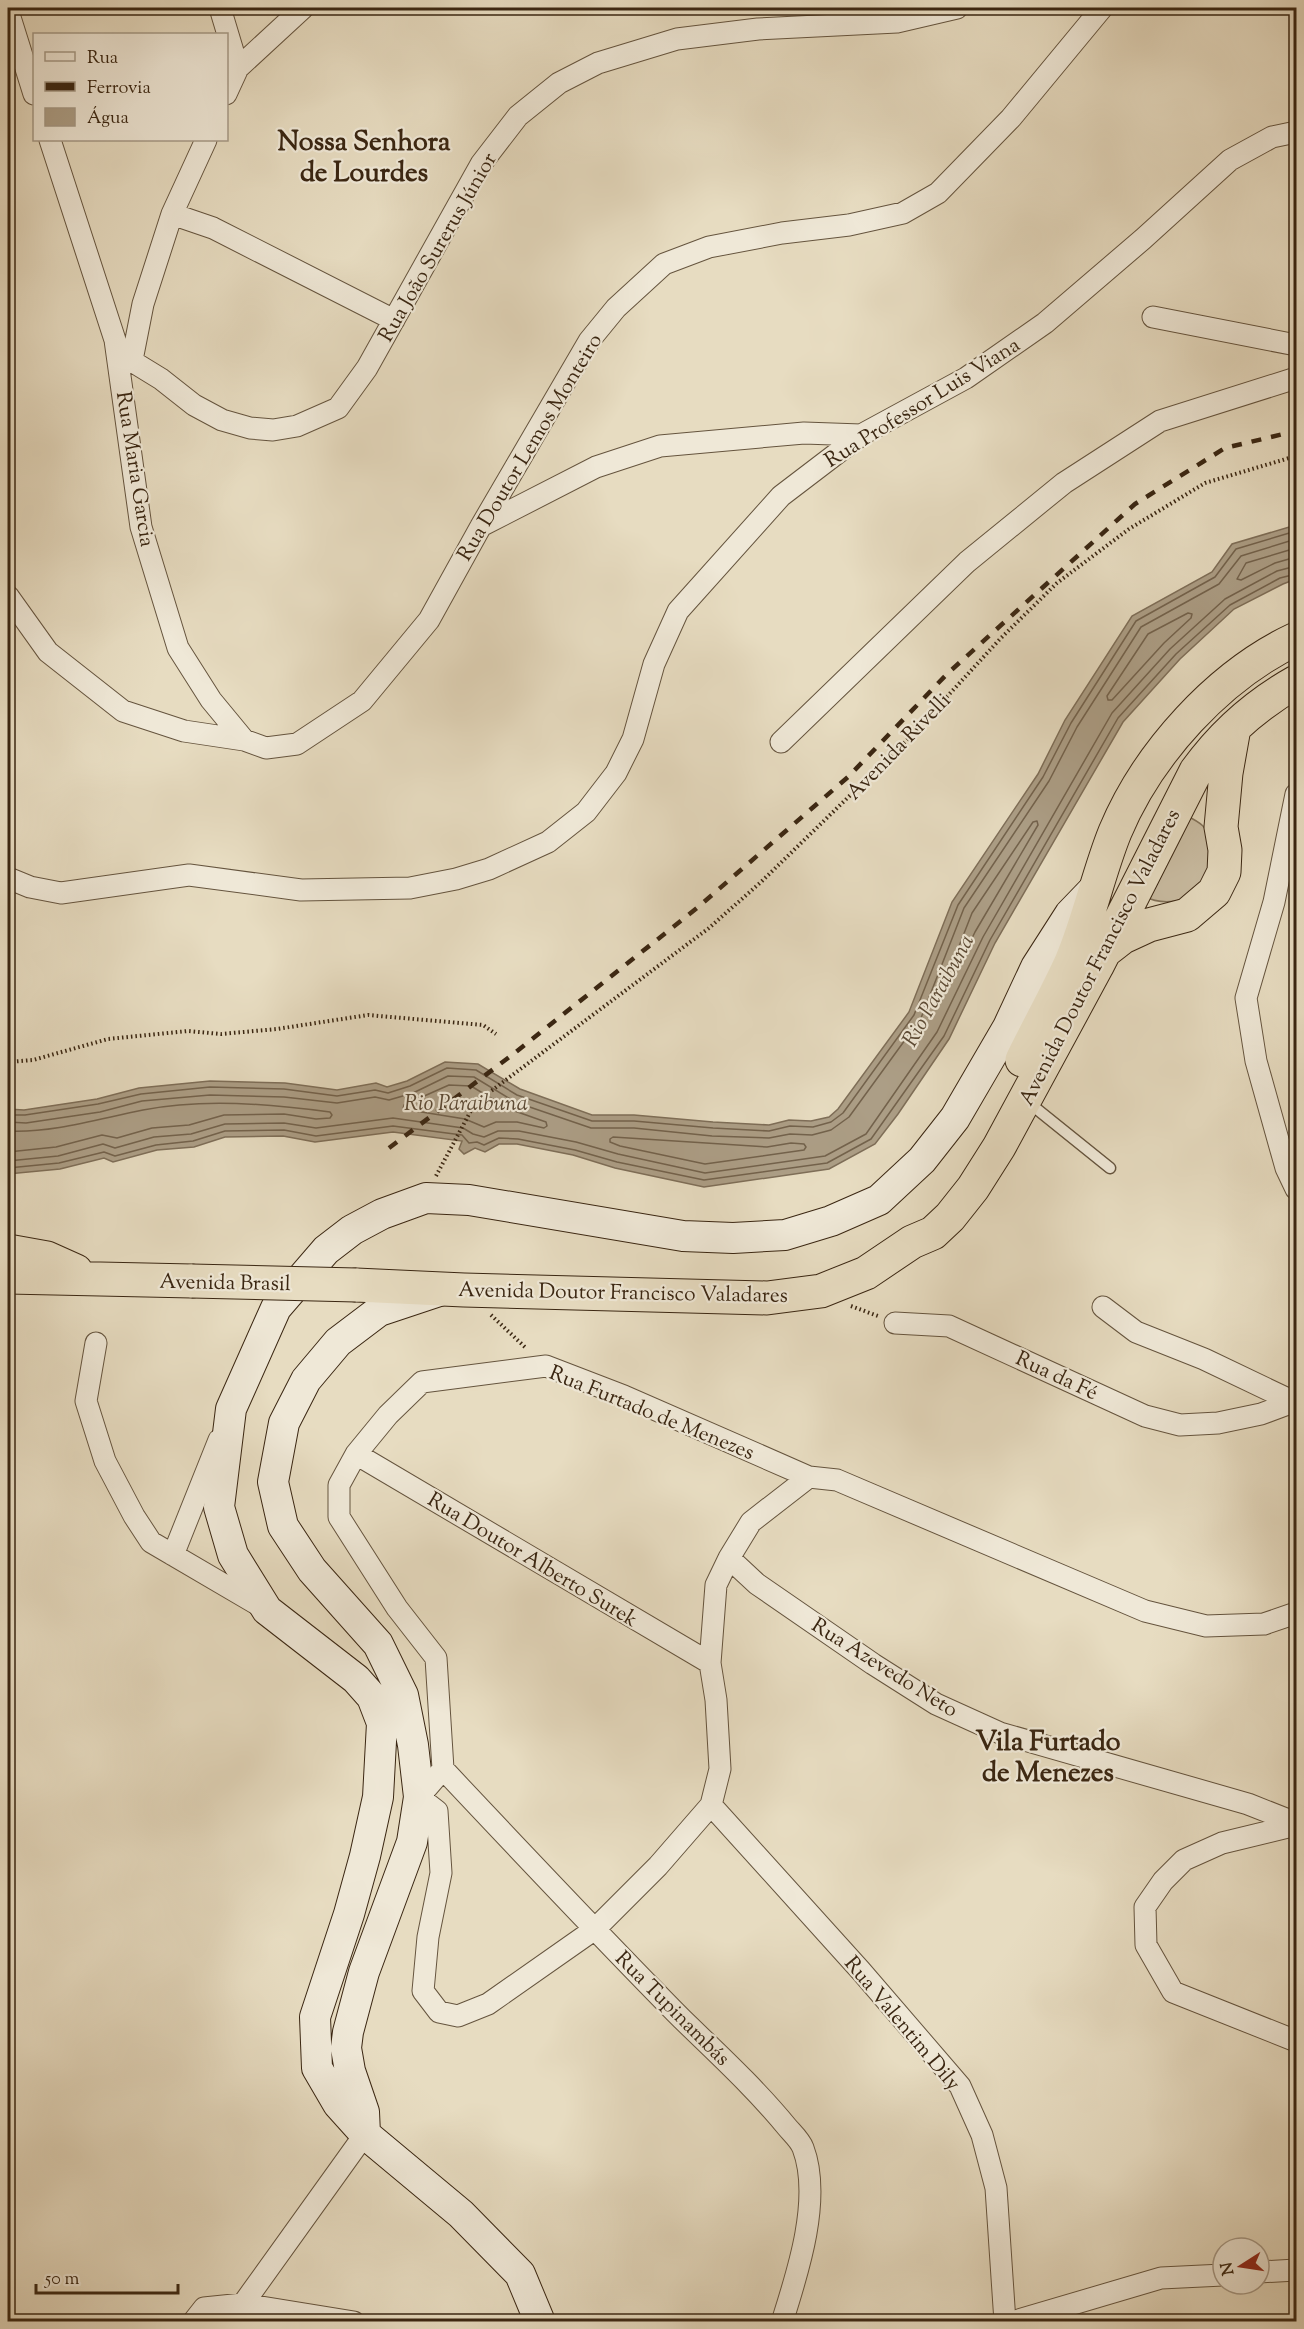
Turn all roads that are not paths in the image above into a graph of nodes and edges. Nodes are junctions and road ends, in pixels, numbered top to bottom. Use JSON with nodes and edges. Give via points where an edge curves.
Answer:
{"nodes":[{"id":1,"x":220,"y":8,"type":"edge"},
{"id":2,"x":303,"y":8,"type":"edge"},
{"id":3,"x":957,"y":8,"type":"edge"},
{"id":4,"x":1102,"y":8,"type":"edge"},
{"id":5,"x":8,"y":10,"type":"edge"},
{"id":6,"x":228,"y":33,"type":"edge"},
{"id":7,"x":228,"y":35,"type":"edge"},
{"id":8,"x":238,"y":68,"type":"junction"},
{"id":9,"x":33,"y":90,"type":"edge"},
{"id":10,"x":228,"y":90,"type":"edge"},
{"id":11,"x":1296,"y":132,"type":"edge"},
{"id":12,"x":50,"y":141,"type":"edge"},
{"id":13,"x":206,"y":141,"type":"edge"},
{"id":14,"x":172,"y":214,"type":"junction"},
{"id":15,"x":1154,"y":317,"type":"dead end"},
{"id":16,"x":394,"y":320,"type":"junction"},
{"id":17,"x":1296,"y":345,"type":"edge"},
{"id":18,"x":125,"y":356,"type":"junction"},
{"id":19,"x":1296,"y":378,"type":"edge"},
{"id":20,"x":861,"y":435,"type":"junction"},
{"id":21,"x":481,"y":526,"type":"junction"},
{"id":22,"x":8,"y":596,"type":"edge"},
{"id":23,"x":1296,"y":639,"type":"edge"},
{"id":24,"x":1296,"y":682,"type":"edge"},
{"id":25,"x":1234,"y":728,"type":"junction"},
{"id":26,"x":244,"y":740,"type":"junction"},
{"id":27,"x":781,"y":742,"type":"dead end"},
{"id":28,"x":1296,"y":794,"type":"edge"},
{"id":29,"x":1179,"y":802,"type":"junction"},
{"id":30,"x":1221,"y":828,"type":"junction"},
{"id":31,"x":1116,"y":830,"type":"junction"},
{"id":32,"x":8,"y":878,"type":"edge"},
{"id":33,"x":1096,"y":887,"type":"junction"},
{"id":34,"x":1129,"y":903,"type":"junction"},
{"id":35,"x":1175,"y":918,"type":"junction"},
{"id":36,"x":1105,"y":951,"type":"junction"},
{"id":37,"x":1020,"y":1087,"type":"junction"},
{"id":38,"x":1110,"y":1168,"type":"dead end"},
{"id":39,"x":1296,"y":1189,"type":"edge"},
{"id":40,"x":8,"y":1251,"type":"edge"},
{"id":41,"x":8,"y":1277,"type":"edge"},
{"id":42,"x":91,"y":1278,"type":"junction"},
{"id":43,"x":453,"y":1290,"type":"junction"},
{"id":44,"x":1103,"y":1307,"type":"dead end"},
{"id":45,"x":895,"y":1323,"type":"road end"},
{"id":46,"x":96,"y":1343,"type":"dead end"},
{"id":47,"x":1295,"y":1401,"type":"edge"},
{"id":48,"x":231,"y":1409,"type":"junction"},
{"id":49,"x":356,"y":1454,"type":"junction"},
{"id":50,"x":809,"y":1477,"type":"junction"},
{"id":51,"x":173,"y":1556,"type":"junction"},
{"id":52,"x":729,"y":1558,"type":"junction"},
{"id":53,"x":267,"y":1610,"type":"junction"},
{"id":54,"x":1296,"y":1613,"type":"edge"},
{"id":55,"x":710,"y":1663,"type":"junction"},
{"id":56,"x":443,"y":1769,"type":"junction"},
{"id":57,"x":378,"y":1797,"type":"junction"},
{"id":58,"x":419,"y":1797,"type":"junction"},
{"id":59,"x":711,"y":1805,"type":"junction"},
{"id":60,"x":1296,"y":1824,"type":"edge"},
{"id":61,"x":355,"y":1891,"type":"junction"},
{"id":62,"x":595,"y":1929,"type":"junction"},
{"id":63,"x":376,"y":1941,"type":"junction"},
{"id":64,"x":1296,"y":2041,"type":"edge"},
{"id":65,"x":365,"y":2134,"type":"junction"},
{"id":66,"x":1296,"y":2270,"type":"edge"},
{"id":67,"x":1271,"y":2271,"type":"edge"},
{"id":68,"x":1211,"y":2275,"type":"edge"},
{"id":69,"x":243,"y":2304,"type":"junction"},
{"id":70,"x":193,"y":2322,"type":"edge"},
{"id":71,"x":354,"y":2322,"type":"edge"},
{"id":72,"x":540,"y":2322,"type":"edge"},
{"id":73,"x":782,"y":2322,"type":"edge"},
{"id":74,"x":1005,"y":2322,"type":"edge"},
{"id":75,"x":1012,"y":2322,"type":"edge"}],
"edges":[{"from":1,"to":6,"type":"street"},
{"from":2,"to":8,"type":"street"},
{"from":3,"to":16,"type":"street","name":"Rua João Surerus Júnior","via":[[897,22],[758,29],[677,39],[598,63],[559,83],[518,116],[481,164]]},
{"from":4,"to":21,"type":"street","name":"Rua Doutor Lemos Monteiro","via":[[1011,118],[938,193],[903,213],[709,247],[664,264],[616,308],[589,341]]},
{"from":5,"to":9,"type":"street"},
{"from":7,"to":8,"type":"street"},
{"from":8,"to":10,"type":"street"},
{"from":11,"to":20,"type":"street","name":"Rua Professor Luis Viana","via":[[1272,137],[1230,160],[1045,323],[966,378]]},
{"from":12,"to":18,"type":"street"},
{"from":13,"to":14,"type":"street","name":"Rua Maria Garcia"},
{"from":14,"to":16,"type":"street","via":[[213,228]]},
{"from":14,"to":18,"type":"street","name":"Rua Maria Garcia"},
{"from":15,"to":17,"type":"street"},
{"from":16,"to":18,"type":"street","name":"Rua João Surerus Júnior","via":[[338,408],[297,426],[273,430],[222,420]]},
{"from":18,"to":26,"type":"street","name":"Rua Maria Garcia","via":[[141,527],[178,648],[211,700]]},
{"from":19,"to":27,"type":"street","via":[[1160,421],[1064,483],[967,562]]},
{"from":20,"to":21,"type":"street","via":[[804,433],[660,446],[596,467]]},
{"from":20,"to":32,"type":"street","name":"Rua Professor Luis Viana","via":[[781,496],[678,611],[654,664],[633,739],[616,773],[586,812],[548,842],[489,869],[410,888],[301,890],[189,875],[60,893]]},
{"from":21,"to":26,"type":"street","name":"Rua Doutor Lemos Monteiro","via":[[429,620],[362,701],[297,744],[266,748]]},
{"from":22,"to":26,"type":"street","name":"Rua Doutor Lemos Monteiro","via":[[48,652],[123,711],[184,731]]},
{"from":23,"to":31,"type":"highway","name":"Avenida Doutor Francisco Valadares","via":[[1244,669],[1207,700],[1143,778]]},
{"from":24,"to":25,"type":"highway","name":"Avenida Doutor Francisco Valadares","via":[[1273,695]]},
{"from":25,"to":29,"type":"highway","name":"Avenida Doutor Francisco Valadares","via":[[1213,747]]},
{"from":25,"to":30,"type":"highway"},
{"from":28,"to":39,"type":"street","via":[[1274,902],[1246,998],[1256,1061],[1286,1168]]},
{"from":29,"to":30,"type":"highway"},
{"from":29,"to":31,"type":"highway","via":[[1148,804],[1132,811]]},
{"from":29,"to":34,"type":"highway","name":"Avenida Doutor Francisco Valadares"},
{"from":30,"to":35,"type":"highway","via":[[1224,872],[1214,892],[1187,915]]},
{"from":31,"to":33,"type":"highway","name":"Avenida Doutor Francisco Valadares"},
{"from":31,"to":34,"type":"highway","via":[[1110,857],[1112,875],[1117,891]]},
{"from":33,"to":37,"type":"highway","name":"Avenida Doutor Francisco Valadares"},
{"from":33,"to":48,"type":"main road","name":"Avenida Doutor Francisco Valadares","via":[[1070,914],[1036,968],[1008,1027],[955,1118],[922,1160],[879,1200],[786,1235],[733,1238],[683,1236],[470,1200],[426,1198],[382,1214],[326,1250],[276,1308]]},
{"from":34,"to":35,"type":"highway"},
{"from":34,"to":36,"type":"highway","name":"Avenida Doutor Francisco Valadares"},
{"from":35,"to":36,"type":"highway","via":[[1123,937]]},
{"from":36,"to":37,"type":"highway","name":"Avenida Doutor Francisco Valadares"},
{"from":37,"to":38,"type":"lane"},
{"from":37,"to":43,"type":"highway","name":"Avenida Doutor Francisco Valadares","via":[[961,1174],[922,1219],[912,1242],[866,1274],[821,1291],[767,1298]]},
{"from":40,"to":42,"type":"highway","via":[[47,1258]]},
{"from":41,"to":42,"type":"highway","name":"Avenida Brasil"},
{"from":42,"to":43,"type":"highway","name":"Avenida Brasil","bridge":true},
{"from":43,"to":58,"type":"main road","name":"Avenida Doutor Francisco Valadares","via":[[379,1311],[338,1342],[306,1380],[284,1423],[273,1482],[283,1526],[312,1570],[378,1644],[403,1695]]},
{"from":44,"to":47,"type":"street","via":[[1136,1332]]},
{"from":45,"to":47,"type":"street","name":"Rua da Fé","via":[[949,1326],[1145,1416],[1180,1425],[1218,1423],[1261,1414]]},
{"from":46,"to":51,"type":"street","via":[[86,1401],[105,1461],[152,1542]]},
{"from":48,"to":51,"type":"street"},
{"from":48,"to":53,"type":"main road","name":"Avenida Doutor Francisco Valadares","via":[[219,1508],[233,1554]]},
{"from":49,"to":50,"type":"street","name":"Rua Furtado de Menezes","via":[[388,1414],[422,1382],[546,1366]]},
{"from":49,"to":55,"type":"street","name":"Rua Doutor Alberto Surek"},
{"from":49,"to":56,"type":"street","name":"Rua Furtado de Menezes","via":[[339,1485],[339,1517],[397,1608],[436,1658]]},
{"from":50,"to":52,"type":"street","via":[[751,1522]]},
{"from":50,"to":54,"type":"street","name":"Rua Furtado de Menezes","via":[[837,1480],[1145,1611],[1206,1626],[1264,1624]]},
{"from":51,"to":53,"type":"street"},
{"from":52,"to":55,"type":"street","via":[[716,1585]]},
{"from":52,"to":60,"type":"street","name":"Rua Azevedo Neto","via":[[766,1590],[936,1704],[1000,1733],[1248,1804]]},
{"from":53,"to":57,"type":"main road","name":"Avenida Doutor Francisco Valadares","via":[[356,1679],[372,1697],[382,1724]]},
{"from":55,"to":59,"type":"street","via":[[720,1768]]},
{"from":56,"to":58,"type":"street"},
{"from":56,"to":62,"type":"street","name":"Rua Tupinambás"},
{"from":57,"to":58,"type":"main road"},
{"from":57,"to":61,"type":"main road","name":"Avenida Doutor Francisco Valadares"},
{"from":58,"to":62,"type":"street","via":[[436,1811],[441,1873],[428,1937],[423,1991],[439,2012],[458,2016],[488,2004]]},
{"from":58,"to":63,"type":"main road","name":"Avenida Doutor Francisco Valadares","via":[[412,1842]]},
{"from":59,"to":62,"type":"street"},
{"from":59,"to":74,"type":"street","name":"Rua Valentim Dily","via":[[960,2086],[982,2135],[996,2188]]},
{"from":60,"to":64,"type":"street","via":[[1222,1843],[1184,1860],[1144,1907],[1146,1945],[1173,1992]]},
{"from":61,"to":63,"type":"main road","via":[[376,1918]]},
{"from":61,"to":65,"type":"main road","name":"Avenida Doutor Francisco Valadares","via":[[315,2017],[317,2068],[338,2104]]},
{"from":62,"to":73,"type":"street","name":"Rua Tupinambás","via":[[771,2107],[803,2146],[811,2198]]},
{"from":63,"to":65,"type":"main road","name":"Avenida Doutor Francisco Valadares","via":[[354,2004],[346,2048],[364,2112]]},
{"from":65,"to":69,"type":"street"},
{"from":65,"to":72,"type":"main road","name":"Avenida Doutor Francisco Valadares","via":[[461,2214],[520,2274]]},
{"from":66,"to":67,"type":"street"},
{"from":68,"to":75,"type":"street","via":[[1161,2278]]},
{"from":69,"to":70,"type":"street","via":[[204,2308]]},
{"from":69,"to":71,"type":"street"}]}
